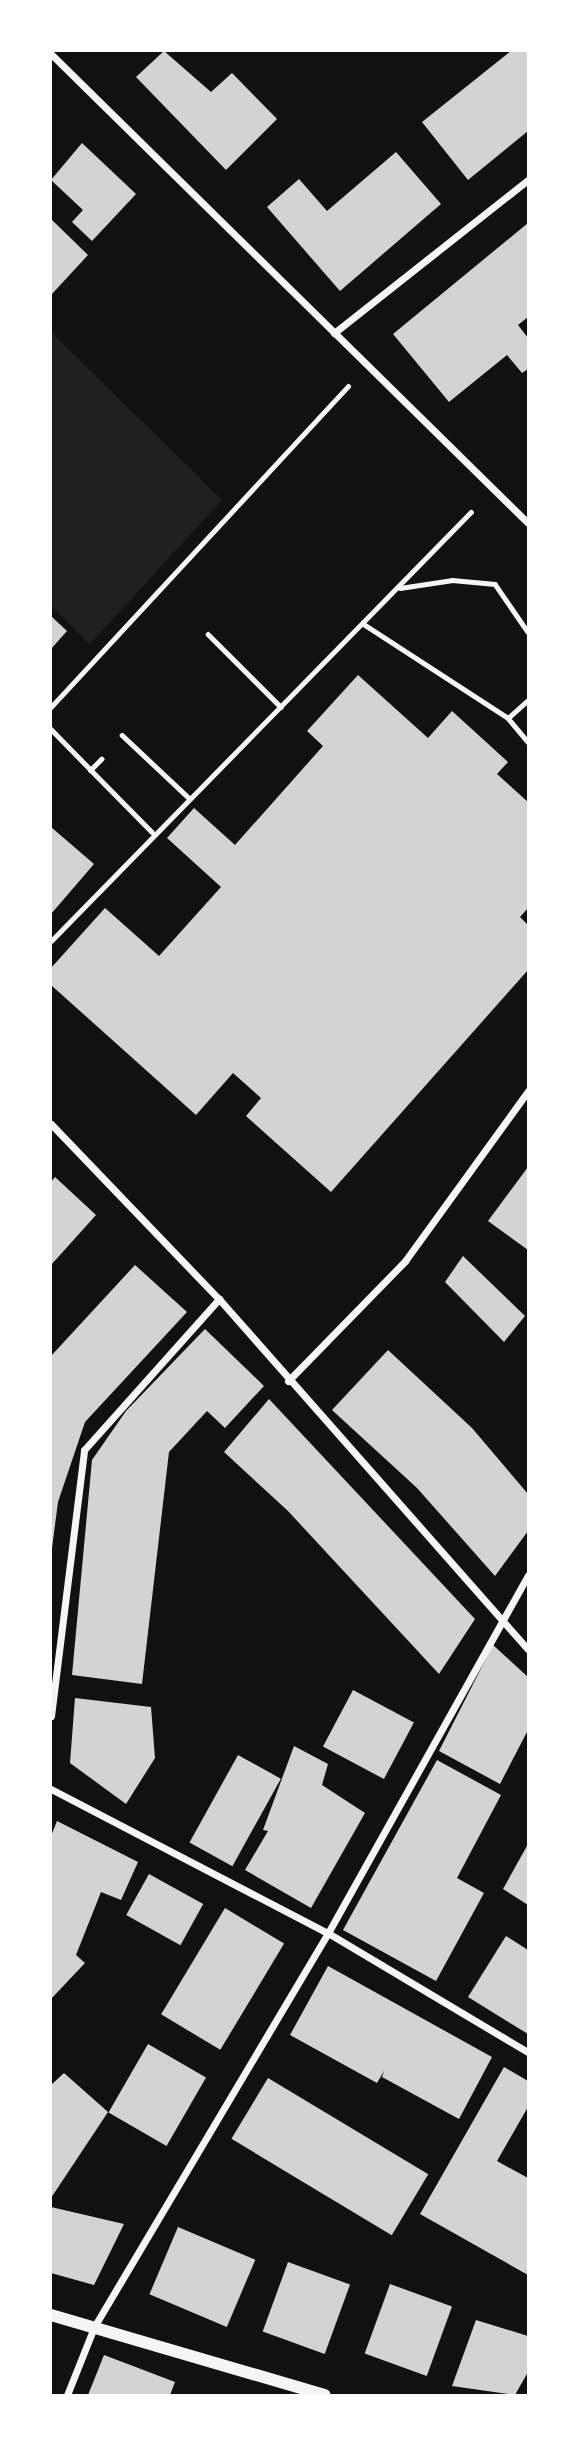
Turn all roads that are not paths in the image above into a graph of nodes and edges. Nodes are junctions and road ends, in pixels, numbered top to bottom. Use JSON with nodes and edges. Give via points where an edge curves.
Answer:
{"nodes":[{"id":1,"x":51,"y":54,"type":"edge"},
{"id":2,"x":528,"y":180,"type":"edge"},
{"id":3,"x":334,"y":333,"type":"junction"},
{"id":4,"x":528,"y":523,"type":"edge"},
{"id":5,"x":528,"y":1091,"type":"edge"},
{"id":6,"x":51,"y":1124,"type":"edge"},
{"id":7,"x":219,"y":1299,"type":"junction"},
{"id":8,"x":288,"y":1381,"type":"junction"},
{"id":9,"x":528,"y":1575,"type":"edge"},
{"id":10,"x":500,"y":1617,"type":"junction"},
{"id":11,"x":528,"y":1648,"type":"edge"},
{"id":12,"x":51,"y":1716,"type":"edge"},
{"id":13,"x":51,"y":1789,"type":"edge"},
{"id":14,"x":328,"y":1933,"type":"junction"},
{"id":15,"x":528,"y":2052,"type":"edge"},
{"id":16,"x":51,"y":2315,"type":"edge"},
{"id":17,"x":94,"y":2327,"type":"junction"},
{"id":18,"x":67,"y":2395,"type":"edge"},
{"id":19,"x":325,"y":2395,"type":"edge"}],
"edges":[{"from":1,"to":3,"type":"street"},
{"from":2,"to":3,"type":"street"},
{"from":3,"to":4,"type":"street"},
{"from":5,"to":8,"type":"street","via":[[405,1261]]},
{"from":6,"to":7,"type":"street"},
{"from":7,"to":8,"type":"street"},
{"from":7,"to":12,"type":"street","via":[[84,1450]]},
{"from":8,"to":10,"type":"street"},
{"from":9,"to":10,"type":"street"},
{"from":10,"to":11,"type":"street"},
{"from":10,"to":14,"type":"street"},
{"from":13,"to":14,"type":"street"},
{"from":14,"to":15,"type":"street"},
{"from":14,"to":17,"type":"street"},
{"from":16,"to":17,"type":"street"},
{"from":17,"to":18,"type":"street"},
{"from":17,"to":19,"type":"street"}]}
